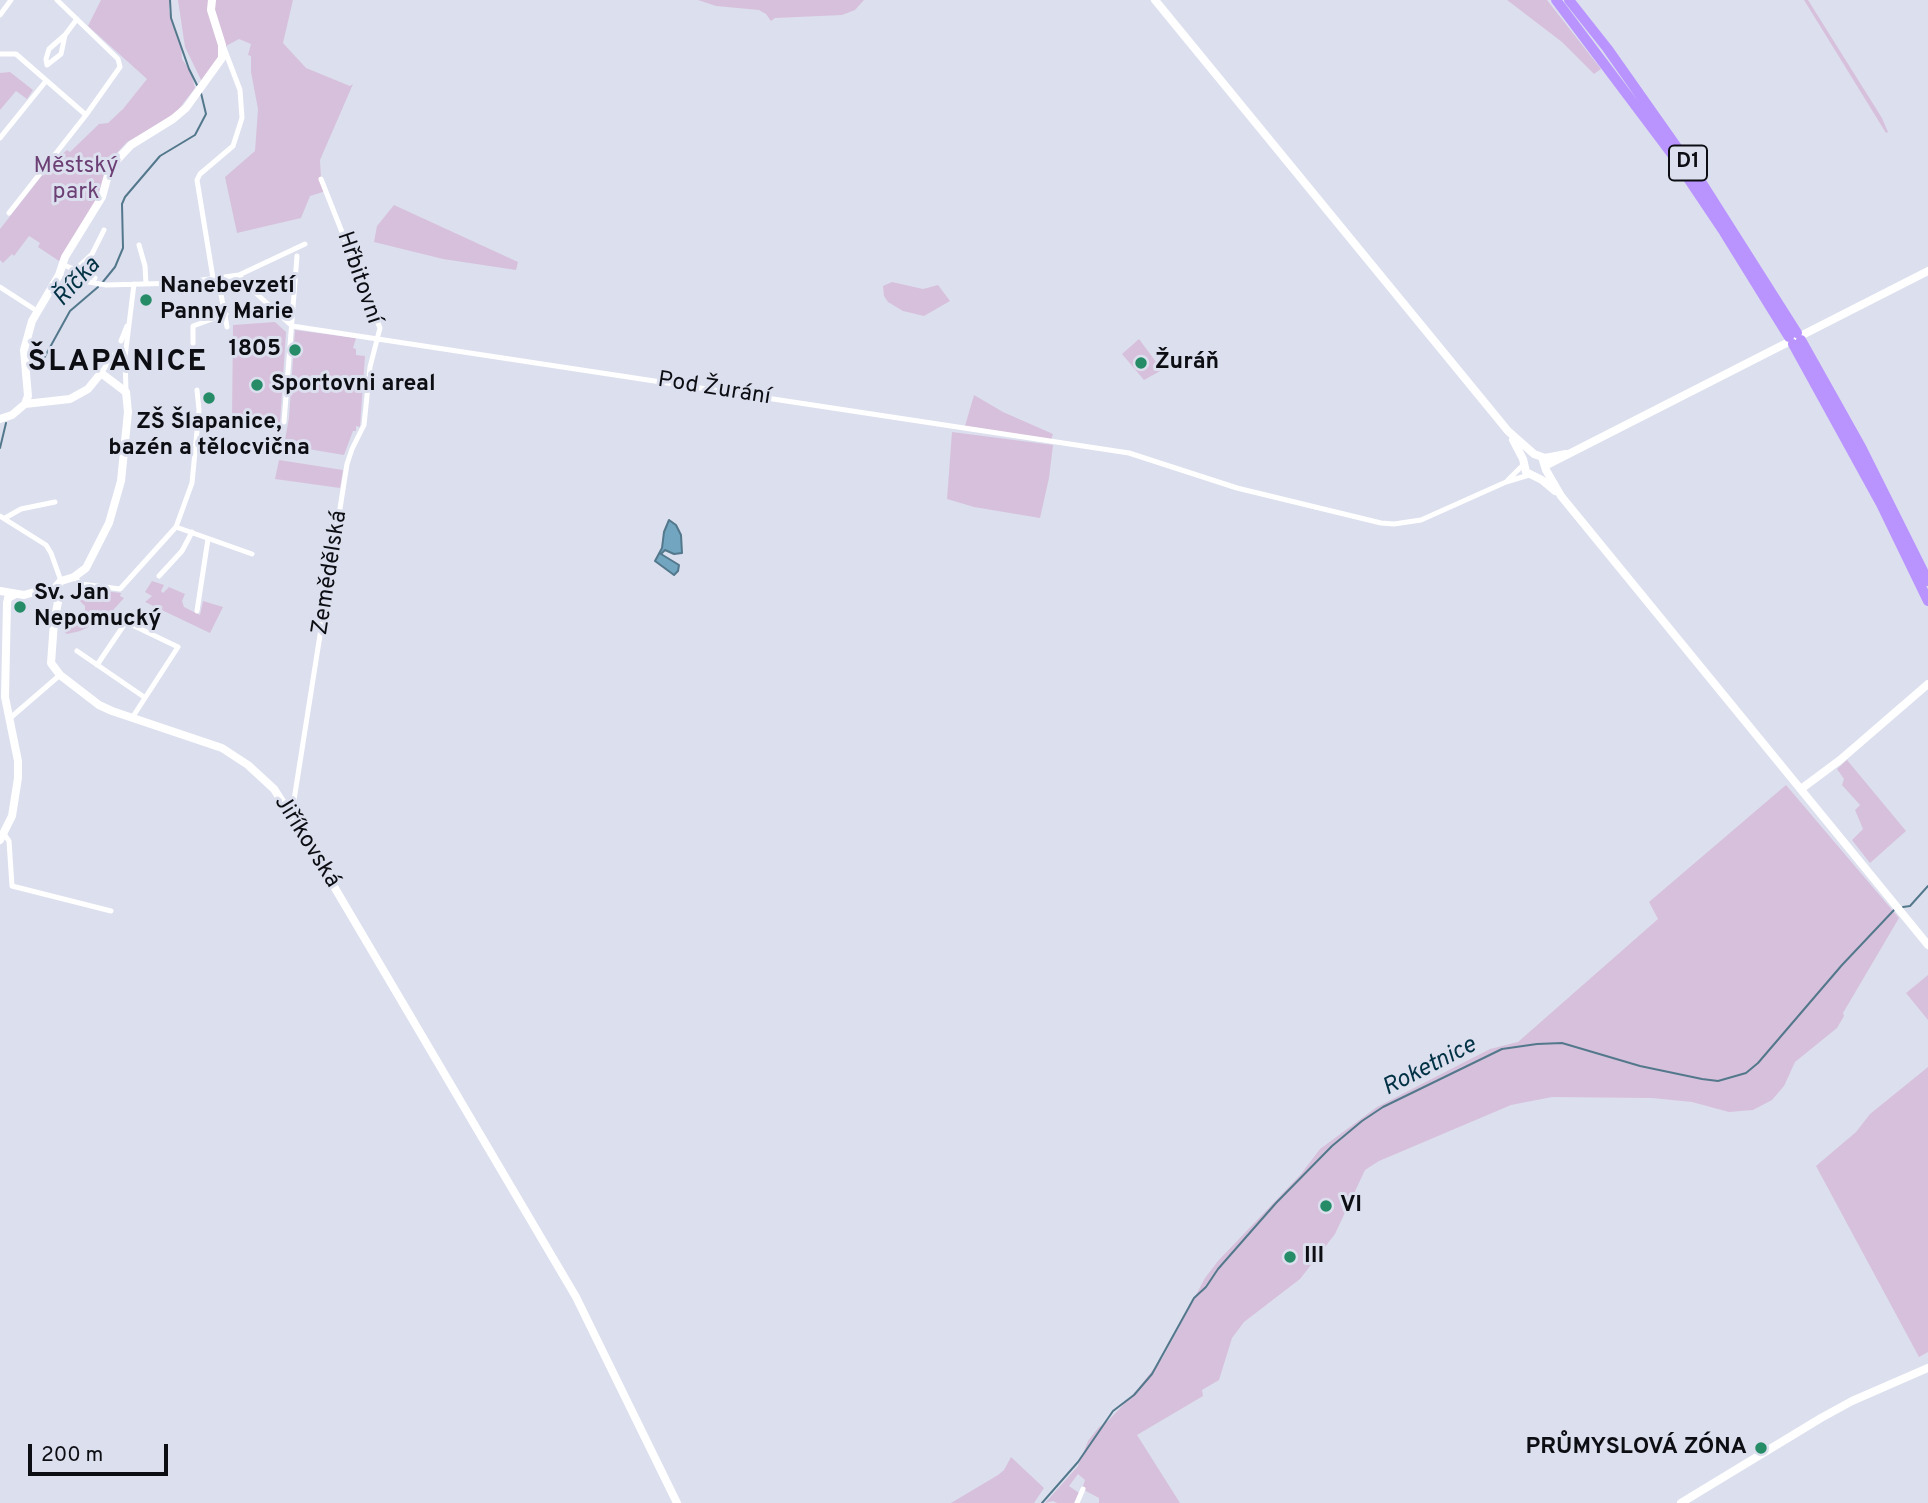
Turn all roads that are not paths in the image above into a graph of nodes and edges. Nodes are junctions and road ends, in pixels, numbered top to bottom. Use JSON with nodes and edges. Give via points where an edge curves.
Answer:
{"nodes":[{"id":1,"x":11,"y":0,"type":"edge"},
{"id":2,"x":57,"y":0,"type":"edge"},
{"id":3,"x":212,"y":0,"type":"edge"},
{"id":4,"x":1156,"y":0,"type":"edge"},
{"id":5,"x":1556,"y":0,"type":"edge"},
{"id":6,"x":1569,"y":0,"type":"edge"},
{"id":7,"x":0,"y":15,"type":"edge"},
{"id":8,"x":77,"y":19,"type":"junction"},
{"id":9,"x":65,"y":35,"type":"junction"},
{"id":10,"x":222,"y":45,"type":"junction"},
{"id":11,"x":0,"y":54,"type":"edge"},
{"id":12,"x":47,"y":65,"type":"junction"},
{"id":13,"x":39,"y":74,"type":"junction"},
{"id":14,"x":46,"y":80,"type":"junction"},
{"id":15,"x":86,"y":115,"type":"junction"},
{"id":16,"x":0,"y":138,"type":"edge"},
{"id":17,"x":321,"y":179,"type":"dead end"},
{"id":18,"x":9,"y":213,"type":"dead end"},
{"id":19,"x":104,"y":229,"type":"dead end"},
{"id":20,"x":305,"y":244,"type":"dead end"},
{"id":21,"x":139,"y":245,"type":"dead end"},
{"id":22,"x":298,"y":257,"type":"dead end"},
{"id":23,"x":64,"y":265,"type":"junction"},
{"id":24,"x":76,"y":270,"type":"junction"},
{"id":25,"x":1928,"y":271,"type":"edge"},
{"id":26,"x":59,"y":275,"type":"junction"},
{"id":27,"x":239,"y":275,"type":"junction"},
{"id":28,"x":216,"y":278,"type":"junction"},
{"id":29,"x":94,"y":281,"type":"junction"},
{"id":30,"x":134,"y":284,"type":"junction"},
{"id":31,"x":146,"y":284,"type":"junction"},
{"id":32,"x":0,"y":286,"type":"edge"},
{"id":33,"x":37,"y":311,"type":"junction"},
{"id":34,"x":226,"y":314,"type":"junction"},
{"id":35,"x":130,"y":320,"type":"junction"},
{"id":36,"x":292,"y":326,"type":"junction"},
{"id":37,"x":227,"y":327,"type":"dead end"},
{"id":38,"x":376,"y":338,"type":"junction"},
{"id":39,"x":1795,"y":338,"type":"junction"},
{"id":40,"x":121,"y":341,"type":"dead end"},
{"id":41,"x":193,"y":343,"type":"dead end"},
{"id":42,"x":125,"y":357,"type":"junction"},
{"id":43,"x":100,"y":373,"type":"junction"},
{"id":44,"x":197,"y":390,"type":"dead end"},
{"id":45,"x":126,"y":392,"type":"junction"},
{"id":46,"x":25,"y":404,"type":"junction"},
{"id":47,"x":0,"y":419,"type":"edge"},
{"id":48,"x":284,"y":422,"type":"dead end"},
{"id":49,"x":1508,"y":431,"type":"junction"},
{"id":50,"x":1542,"y":461,"type":"junction"},
{"id":51,"x":1523,"y":464,"type":"junction"},
{"id":52,"x":1532,"y":475,"type":"junction"},
{"id":53,"x":1506,"y":482,"type":"junction"},
{"id":54,"x":1561,"y":496,"type":"junction"},
{"id":55,"x":55,"y":502,"type":"dead end"},
{"id":56,"x":3,"y":517,"type":"edge"},
{"id":57,"x":176,"y":527,"type":"junction"},
{"id":58,"x":192,"y":532,"type":"junction"},
{"id":59,"x":208,"y":538,"type":"junction"},
{"id":60,"x":251,"y":554,"type":"dead end"},
{"id":61,"x":159,"y":576,"type":"dead end"},
{"id":62,"x":74,"y":577,"type":"junction"},
{"id":63,"x":61,"y":581,"type":"junction"},
{"id":64,"x":1928,"y":581,"type":"edge"},
{"id":65,"x":52,"y":591,"type":"junction"},
{"id":66,"x":0,"y":592,"type":"edge"},
{"id":67,"x":16,"y":594,"type":"junction"},
{"id":68,"x":1928,"y":601,"type":"edge"},
{"id":69,"x":197,"y":611,"type":"dead end"},
{"id":70,"x":4,"y":616,"type":"edge"},
{"id":71,"x":77,"y":651,"type":"dead end"},
{"id":72,"x":97,"y":665,"type":"junction"},
{"id":73,"x":60,"y":675,"type":"junction"},
{"id":74,"x":1928,"y":684,"type":"edge"},
{"id":75,"x":144,"y":697,"type":"junction"},
{"id":76,"x":132,"y":718,"type":"junction"},
{"id":77,"x":9,"y":719,"type":"junction"},
{"id":78,"x":1801,"y":789,"type":"junction"},
{"id":79,"x":285,"y":807,"type":"junction"},
{"id":80,"x":2,"y":837,"type":"edge"},
{"id":81,"x":111,"y":911,"type":"dead end"},
{"id":82,"x":1928,"y":945,"type":"edge"},
{"id":83,"x":1928,"y":1368,"type":"edge"},
{"id":84,"x":1083,"y":1489,"type":"dead end"},
{"id":85,"x":677,"y":1503,"type":"edge"},
{"id":86,"x":1077,"y":1503,"type":"edge"},
{"id":87,"x":1681,"y":1503,"type":"edge"}],
"edges":[{"from":1,"to":7,"type":"street"},
{"from":2,"to":8,"type":"street"},
{"from":3,"to":10,"type":"street"},
{"from":4,"to":49,"type":"street"},
{"from":5,"to":39,"type":"highway","number":"D1","via":[[1671,153]]},
{"from":6,"to":39,"type":"highway","number":"D1","via":[[1690,164]]},
{"from":8,"to":9,"type":"street"},
{"from":8,"to":15,"type":"street","via":[[120,62]]},
{"from":9,"to":12,"type":"street","via":[[61,54]]},
{"from":9,"to":12,"type":"street","via":[[49,49]]},
{"from":10,"to":23,"type":"street","via":[[222,58],[186,108],[131,145],[116,161],[102,198]]},
{"from":10,"to":28,"type":"street","via":[[240,90],[242,118],[233,146],[197,180]]},
{"from":11,"to":13,"type":"street","via":[[16,54]]},
{"from":12,"to":13,"type":"street"},
{"from":13,"to":14,"type":"street"},
{"from":14,"to":15,"type":"street"},
{"from":14,"to":16,"type":"street"},
{"from":15,"to":18,"type":"street"},
{"from":17,"to":38,"type":"street","name":"Hřbitovní","via":[[380,328]]},
{"from":19,"to":24,"type":"street","via":[[92,254]]},
{"from":20,"to":27,"type":"street","name":"Hřbitovní"},
{"from":21,"to":31,"type":"street"},
{"from":22,"to":36,"type":"street"},
{"from":23,"to":24,"type":"street"},
{"from":23,"to":26,"type":"street"},
{"from":24,"to":29,"type":"street"},
{"from":25,"to":50,"type":"street","via":[[1566,454]]},
{"from":26,"to":29,"type":"street","name":"Hřbitovní"},
{"from":26,"to":33,"type":"street"},
{"from":27,"to":28,"type":"street","name":"Hřbitovní"},
{"from":27,"to":36,"type":"street"},
{"from":28,"to":31,"type":"street","name":"Hřbitovní"},
{"from":28,"to":34,"type":"street"},
{"from":29,"to":30,"type":"street","name":"Hřbitovní"},
{"from":30,"to":31,"type":"street","name":"Hřbitovní"},
{"from":30,"to":35,"type":"street"},
{"from":32,"to":33,"type":"street"},
{"from":33,"to":46,"type":"street","via":[[24,350]]},
{"from":34,"to":37,"type":"street"},
{"from":34,"to":41,"type":"street","via":[[193,326]]},
{"from":35,"to":40,"type":"street"},
{"from":35,"to":42,"type":"street"},
{"from":36,"to":38,"type":"street","name":"Hřbitovní"},
{"from":36,"to":48,"type":"street"},
{"from":38,"to":53,"type":"street","name":"Pod Žurání","via":[[1129,453],[1237,488],[1381,523],[1421,520]]},
{"from":38,"to":79,"type":"street","name":"Zemědělská","via":[[364,425],[347,464],[294,800]]},
{"from":39,"to":64,"type":"highway","number":"D1","via":[[1873,469]]},
{"from":39,"to":68,"type":"highway","number":"D1"},
{"from":42,"to":43,"type":"street","via":[[114,355]]},
{"from":42,"to":45,"type":"street"},
{"from":43,"to":45,"type":"street"},
{"from":43,"to":46,"type":"street","via":[[70,399]]},
{"from":44,"to":57,"type":"street","via":[[191,485]]},
{"from":45,"to":62,"type":"street","via":[[121,481],[109,523],[83,572]]},
{"from":46,"to":47,"type":"street"},
{"from":49,"to":50,"type":"street"},
{"from":49,"to":51,"type":"street"},
{"from":50,"to":51,"type":"street","via":[[1526,457]]},
{"from":50,"to":52,"type":"street","via":[[1541,474]]},
{"from":50,"to":54,"type":"street"},
{"from":51,"to":52,"type":"street"},
{"from":51,"to":53,"type":"street"},
{"from":52,"to":53,"type":"street"},
{"from":52,"to":54,"type":"street"},
{"from":54,"to":78,"type":"street"},
{"from":55,"to":56,"type":"street"},
{"from":56,"to":63,"type":"street","via":[[46,545]]},
{"from":57,"to":58,"type":"street"},
{"from":57,"to":62,"type":"street","via":[[120,589],[81,584]]},
{"from":58,"to":59,"type":"street"},
{"from":58,"to":61,"type":"street"},
{"from":59,"to":60,"type":"street"},
{"from":59,"to":69,"type":"street"},
{"from":62,"to":63,"type":"street"},
{"from":63,"to":65,"type":"street"},
{"from":65,"to":67,"type":"street"},
{"from":65,"to":73,"type":"street","via":[[58,602],[51,663]]},
{"from":66,"to":67,"type":"street"},
{"from":66,"to":70,"type":"street","via":[[6,604]]},
{"from":67,"to":70,"type":"street","via":[[8,598]]},
{"from":70,"to":77,"type":"street"},
{"from":71,"to":72,"type":"street"},
{"from":72,"to":75,"type":"street"},
{"from":72,"to":75,"type":"street","via":[[126,622],[178,647]]},
{"from":73,"to":76,"type":"street","name":"Jiříkovská","via":[[99,705]]},
{"from":73,"to":77,"type":"street"},
{"from":74,"to":78,"type":"street"},
{"from":75,"to":76,"type":"street"},
{"from":76,"to":79,"type":"street","name":"Jiříkovská","via":[[236,755],[274,789]]},
{"from":77,"to":80,"type":"street","via":[[18,778],[15,806]]},
{"from":78,"to":82,"type":"street"},
{"from":79,"to":85,"type":"street","name":"Jiříkovská","via":[[576,1297]]},
{"from":80,"to":81,"type":"street","via":[[9,841],[12,886]]},
{"from":83,"to":87,"type":"street","via":[[1852,1401]]},
{"from":84,"to":86,"type":"street"}]}
